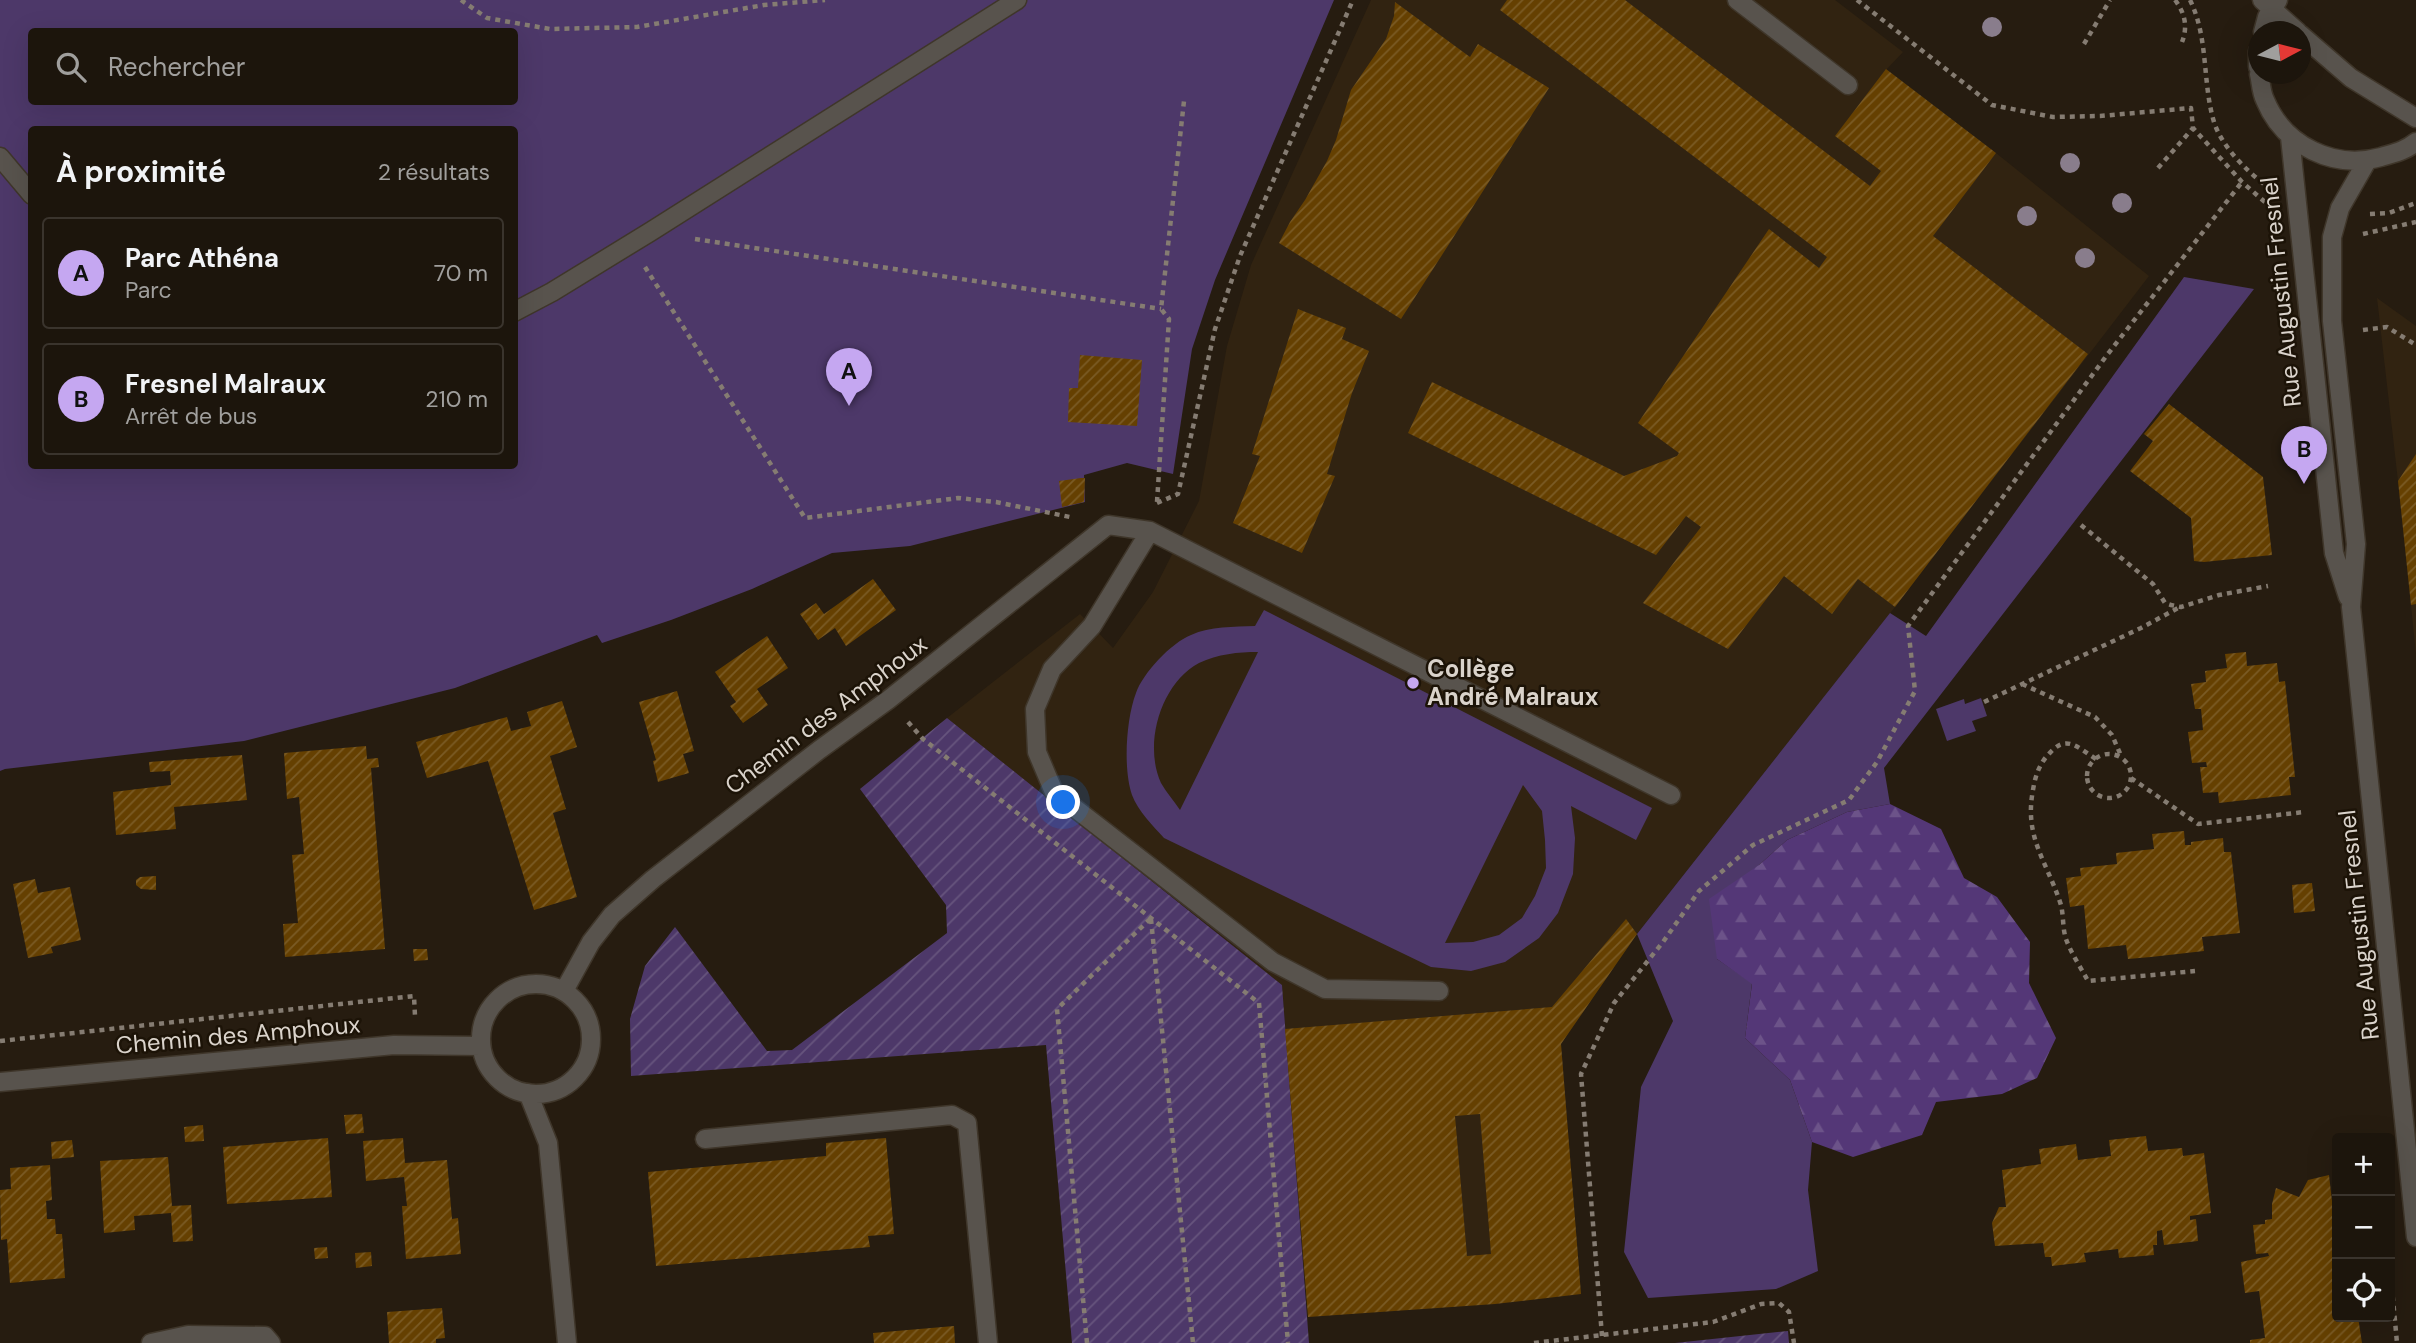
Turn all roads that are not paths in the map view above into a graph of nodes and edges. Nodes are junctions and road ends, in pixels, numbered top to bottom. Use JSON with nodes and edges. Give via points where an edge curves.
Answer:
{"nodes":[{"id":1,"x":1017,"y":0,"type":"edge"},
{"id":2,"x":1737,"y":0,"type":"edge"},
{"id":3,"x":2270,"y":3,"type":"edge"},
{"id":4,"x":2266,"y":21,"type":"edge"},
{"id":5,"x":2287,"y":21,"type":"edge"},
{"id":6,"x":2311,"y":43,"type":"edge"},
{"id":7,"x":2261,"y":84,"type":"edge"},
{"id":8,"x":1848,"y":85,"type":"dead end"},
{"id":9,"x":2416,"y":118,"type":"edge"},
{"id":10,"x":2290,"y":136,"type":"junction"},
{"id":11,"x":2416,"y":142,"type":"edge"},
{"id":12,"x":0,"y":157,"type":"edge"},
{"id":13,"x":2367,"y":161,"type":"junction"},
{"id":14,"x":28,"y":190,"type":"edge"},
{"id":15,"x":518,"y":310,"type":"edge"},
{"id":16,"x":1150,"y":531,"type":"junction"},
{"id":17,"x":2351,"y":607,"type":"junction"},
{"id":18,"x":1671,"y":795,"type":"dead end"},
{"id":19,"x":564,"y":990,"type":"junction"},
{"id":20,"x":1439,"y":991,"type":"dead end"},
{"id":21,"x":481,"y":1046,"type":"junction"},
{"id":22,"x":0,"y":1082,"type":"edge"},
{"id":23,"x":528,"y":1094,"type":"junction"},
{"id":24,"x":705,"y":1139,"type":"dead end"},
{"id":25,"x":2416,"y":1237,"type":"edge"},
{"id":26,"x":151,"y":1343,"type":"edge"},
{"id":27,"x":271,"y":1343,"type":"edge"},
{"id":28,"x":566,"y":1343,"type":"edge"},
{"id":29,"x":988,"y":1343,"type":"edge"}],
"edges":[{"from":1,"to":15,"type":"street","via":[[631,244]]},
{"from":2,"to":8,"type":"street"},
{"from":3,"to":4,"type":"street"},
{"from":3,"to":5,"type":"street"},
{"from":6,"to":9,"type":"street","via":[[2351,78]]},
{"from":7,"to":10,"type":"street","via":[[2263,98]]},
{"from":10,"to":13,"type":"street","via":[[2313,152],[2340,161]]},
{"from":10,"to":17,"type":"street","name":"Rue Augustin Fresnel","via":[[2334,553]]},
{"from":11,"to":13,"type":"street","via":[[2407,150]]},
{"from":12,"to":14,"type":"street"},
{"from":13,"to":17,"type":"street","name":"Rue Augustin Fresnel","via":[[2340,208],[2332,237],[2332,321],[2356,544]]},
{"from":16,"to":18,"type":"street"},
{"from":16,"to":19,"type":"street","name":"Chemin des Amphoux","via":[[1108,525],[664,870],[612,915]]},
{"from":16,"to":20,"type":"street","via":[[1092,626],[1052,670],[1035,709],[1037,752],[1054,792],[1273,962],[1325,989]]},
{"from":17,"to":25,"type":"street","name":"Rue Augustin Fresnel"},
{"from":19,"to":21,"type":"street","via":[[530,983],[498,998],[482,1028]]},
{"from":19,"to":23,"type":"street","via":[[588,1019],[588,1057],[579,1074],[564,1087]]},
{"from":21,"to":22,"type":"street","name":"Chemin des Amphoux","via":[[394,1045]]},
{"from":21,"to":23,"type":"street","via":[[492,1072],[508,1086]]},
{"from":23,"to":28,"type":"street","via":[[548,1143]]},
{"from":24,"to":29,"type":"street","via":[[952,1115],[967,1123]]},
{"from":26,"to":27,"type":"street","via":[[188,1335],[265,1336]]}]}
